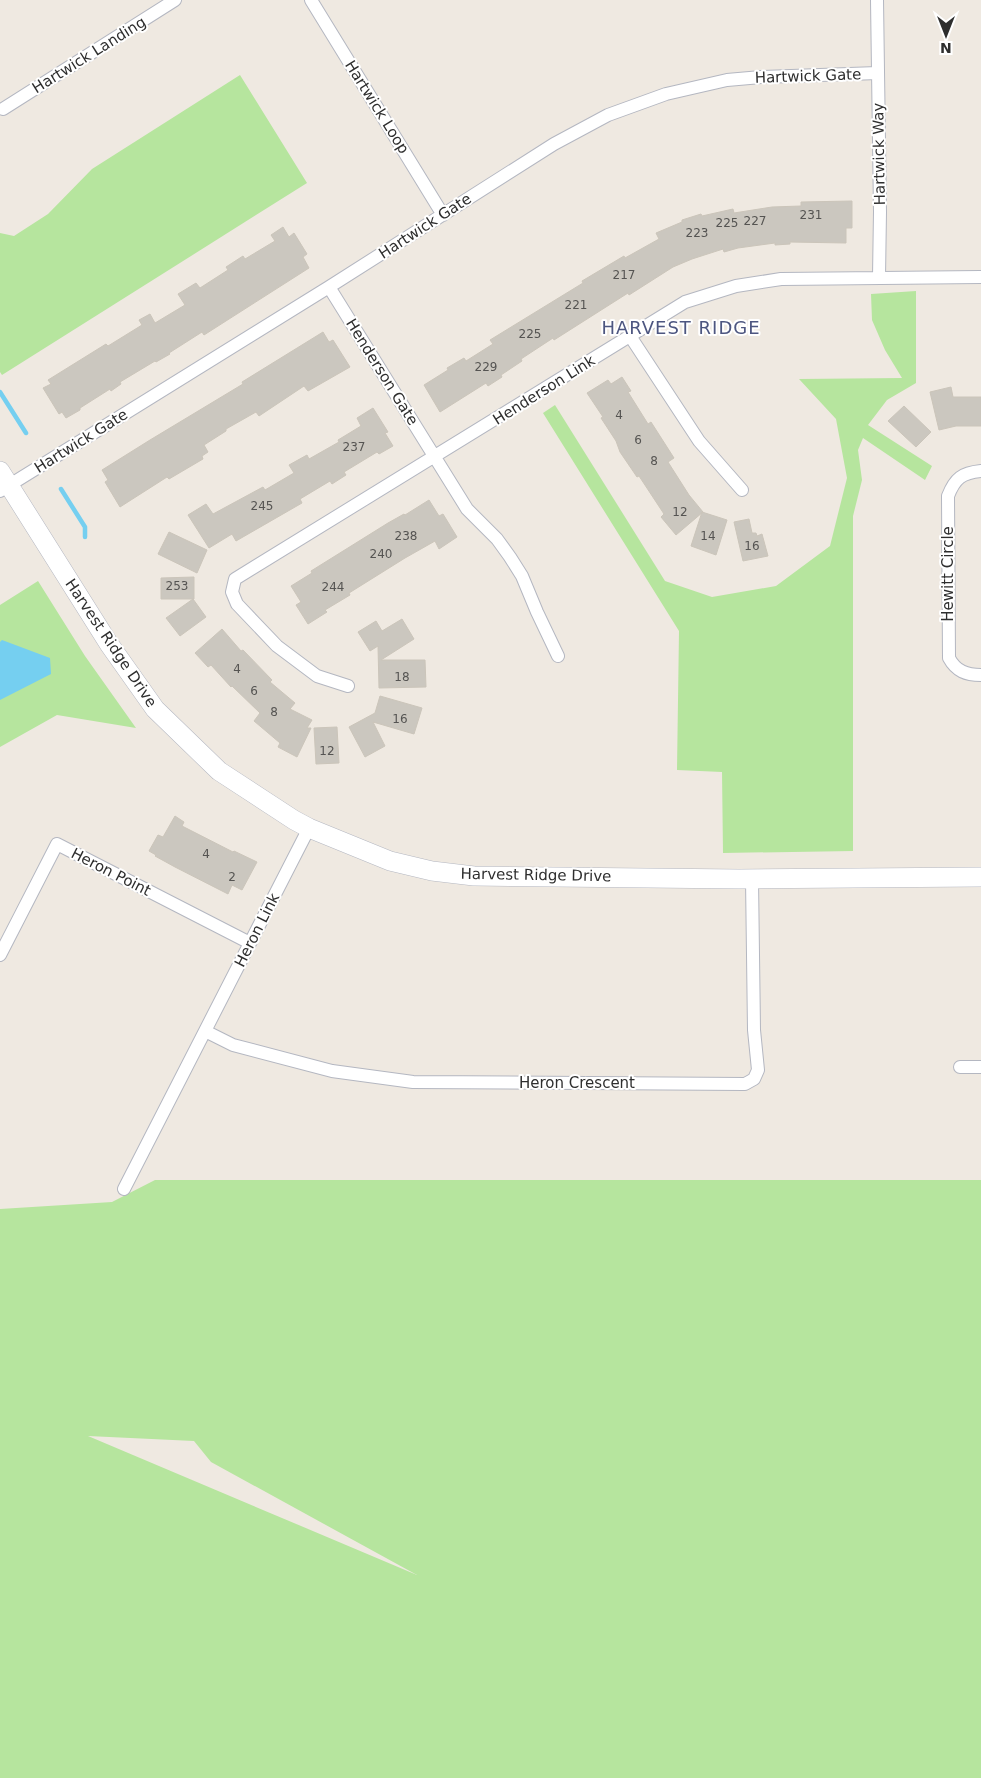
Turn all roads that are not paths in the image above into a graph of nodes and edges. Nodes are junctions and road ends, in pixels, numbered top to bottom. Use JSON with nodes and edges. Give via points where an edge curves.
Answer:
{"nodes":[{"id":1,"x":175,"y":0,"type":"edge"},
{"id":2,"x":311,"y":0,"type":"edge"},
{"id":3,"x":877,"y":0,"type":"edge"},
{"id":4,"x":878,"y":73,"type":"junction"},
{"id":5,"x":3,"y":109,"type":"dead end"},
{"id":6,"x":443,"y":215,"type":"junction"},
{"id":7,"x":879,"y":277,"type":"junction"},
{"id":8,"x":981,"y":277,"type":"edge"},
{"id":9,"x":329,"y":287,"type":"junction"},
{"id":10,"x":630,"y":336,"type":"junction"},
{"id":11,"x":434,"y":458,"type":"junction"},
{"id":12,"x":981,"y":471,"type":"edge"},
{"id":13,"x":3,"y":483,"type":"edge"},
{"id":14,"x":742,"y":490,"type":"dead end"},
{"id":15,"x":558,"y":656,"type":"dead end"},
{"id":16,"x":981,"y":674,"type":"edge"},
{"id":17,"x":348,"y":686,"type":"dead end"},
{"id":18,"x":308,"y":828,"type":"junction"},
{"id":19,"x":981,"y":877,"type":"edge"},
{"id":20,"x":752,"y":879,"type":"junction"},
{"id":21,"x":250,"y":944,"type":"junction"},
{"id":22,"x":0,"y":955,"type":"edge"},
{"id":23,"x":205,"y":1031,"type":"junction"},
{"id":24,"x":960,"y":1067,"type":"dead end"},
{"id":25,"x":981,"y":1067,"type":"edge"},
{"id":26,"x":124,"y":1189,"type":"dead end"}],
"edges":[{"from":1,"to":5,"type":"street","name":"Hartwick Landing"},
{"from":2,"to":6,"type":"street","name":"Hartwick Loop"},
{"from":3,"to":4,"type":"street","name":"Hartwick Way"},
{"from":4,"to":6,"type":"street","name":"Hartwick Gate","via":[[727,80],[666,94],[581,128]]},
{"from":4,"to":7,"type":"street","name":"Hartwick Way"},
{"from":6,"to":9,"type":"street","name":"Hartwick Gate"},
{"from":7,"to":8,"type":"street","name":"Henderson Link"},
{"from":7,"to":10,"type":"street","name":"Henderson Link","via":[[781,279],[736,286],[685,302]]},
{"from":9,"to":11,"type":"street","name":"Henderson Gate"},
{"from":9,"to":13,"type":"street","name":"Hartwick Gate"},
{"from":10,"to":11,"type":"street","name":"Henderson Link"},
{"from":10,"to":14,"type":"street","via":[[699,441]]},
{"from":11,"to":15,"type":"street","name":"Henderson Gate","via":[[467,508],[497,539],[522,576]]},
{"from":11,"to":17,"type":"street","name":"Henderson Link","via":[[235,579],[232,592],[237,604],[276,646],[317,676]]},
{"from":12,"to":16,"type":"street","name":"Hewitt Circle","via":[[960,476],[948,496],[949,658],[954,667],[964,673]]},
{"from":13,"to":18,"type":"street","name":"Harvest Ridge Drive","via":[[156,709],[219,772]]},
{"from":18,"to":20,"type":"street","name":"Harvest Ridge Drive","via":[[390,861],[474,876]]},
{"from":18,"to":21,"type":"street","name":"Heron Link"},
{"from":19,"to":20,"type":"street","name":"Harvest Ridge Drive"},
{"from":20,"to":23,"type":"street","name":"Heron Crescent","via":[[754,1030],[758,1070],[754,1079],[746,1084],[413,1082],[332,1071],[233,1045]]},
{"from":21,"to":22,"type":"street","name":"Heron Point","via":[[57,844]]},
{"from":21,"to":23,"type":"street","name":"Heron Link"},
{"from":23,"to":26,"type":"street","name":"Heron Link"},
{"from":24,"to":25,"type":"street"}]}
